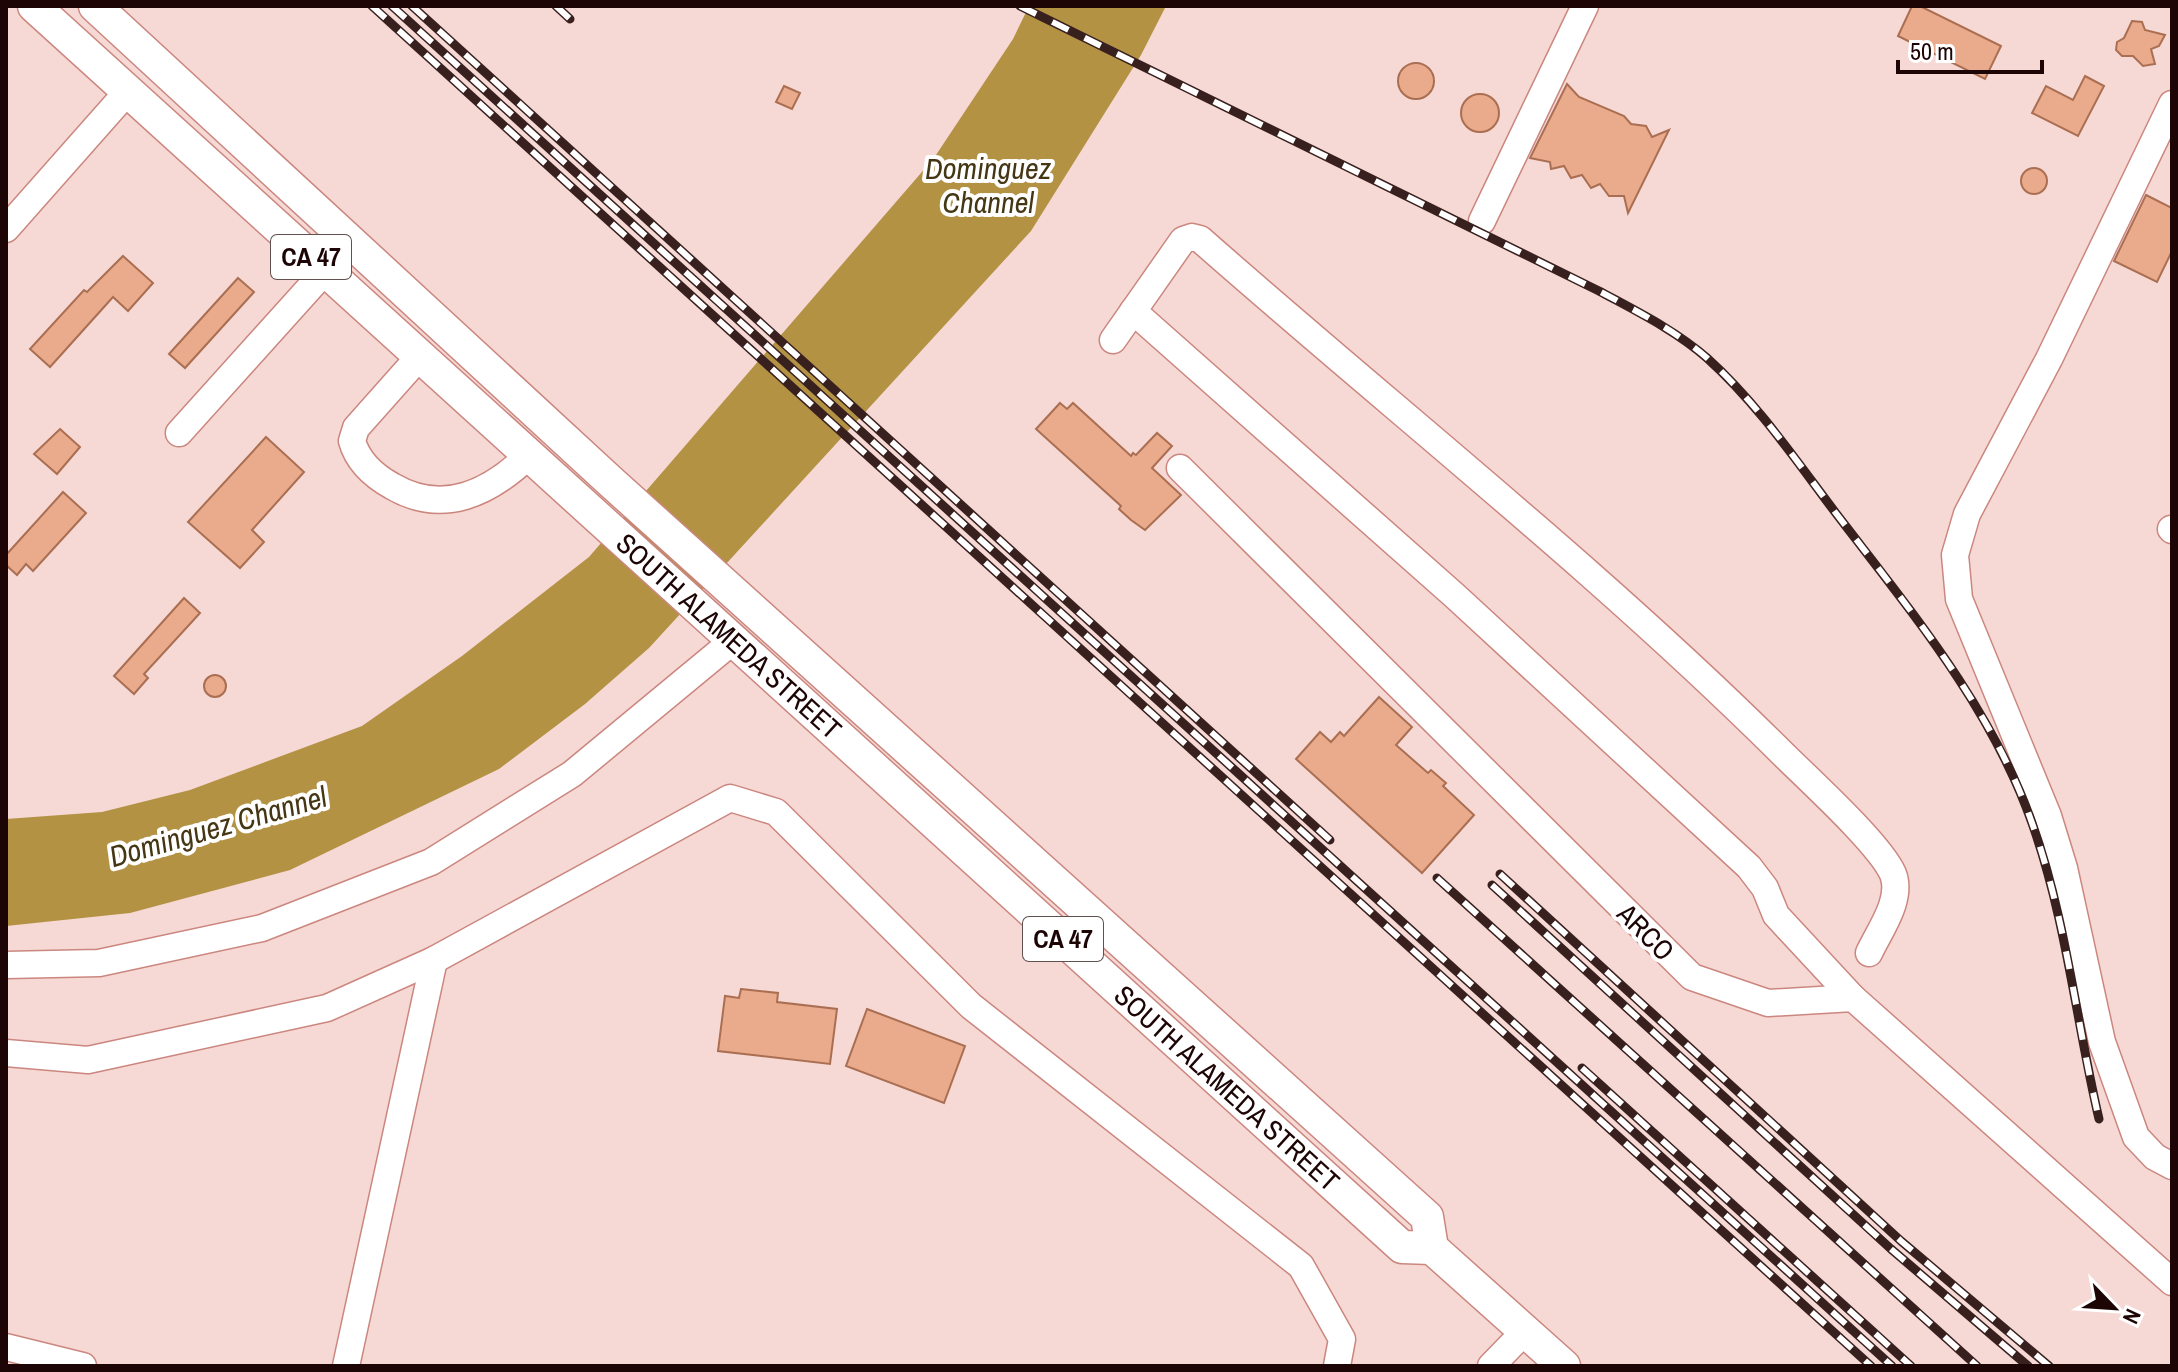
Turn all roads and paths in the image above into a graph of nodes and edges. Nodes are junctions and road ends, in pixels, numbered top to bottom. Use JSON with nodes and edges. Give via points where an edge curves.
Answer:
{"nodes":[{"id":1,"x":34,"y":6,"type":"edge"},
{"id":2,"x":95,"y":6,"type":"edge"},
{"id":3,"x":1585,"y":6,"type":"edge"},
{"id":4,"x":128,"y":91,"type":"junction"},
{"id":5,"x":2172,"y":104,"type":"edge"},
{"id":6,"x":1482,"y":221,"type":"dead end"},
{"id":7,"x":6,"y":229,"type":"edge"},
{"id":8,"x":351,"y":242,"type":"junction"},
{"id":9,"x":325,"y":270,"type":"junction"},
{"id":10,"x":1133,"y":311,"type":"junction"},
{"id":11,"x":1113,"y":340,"type":"dead end"},
{"id":12,"x":420,"y":356,"type":"junction"},
{"id":13,"x":179,"y":433,"type":"dead end"},
{"id":14,"x":529,"y":455,"type":"junction"},
{"id":15,"x":1180,"y":468,"type":"dead end"},
{"id":16,"x":729,"y":636,"type":"junction"},
{"id":17,"x":1869,"y":953,"type":"dead end"},
{"id":18,"x":434,"y":960,"type":"junction"},
{"id":19,"x":6,"y":965,"type":"edge"},
{"id":20,"x":1853,"y":998,"type":"junction"},
{"id":21,"x":6,"y":1053,"type":"edge"},
{"id":22,"x":2172,"y":1166,"type":"edge"},
{"id":23,"x":1432,"y":1248,"type":"junction"},
{"id":24,"x":2172,"y":1282,"type":"edge"},
{"id":25,"x":1525,"y":1331,"type":"junction"},
{"id":26,"x":6,"y":1347,"type":"edge"},
{"id":27,"x":83,"y":1366,"type":"edge"},
{"id":28,"x":346,"y":1366,"type":"edge"},
{"id":29,"x":1337,"y":1366,"type":"edge"},
{"id":30,"x":1491,"y":1366,"type":"edge"},
{"id":31,"x":1564,"y":1366,"type":"edge"}],
"edges":[{"from":1,"to":4,"type":"main road","name":"SOUTH ALAMEDA STREET","number":"CA 47"},
{"from":2,"to":8,"type":"main road","name":"SOUTH ALAMEDA STREET","number":"CA 47"},
{"from":3,"to":6,"type":"lane"},
{"from":4,"to":7,"type":"lane"},
{"from":4,"to":9,"type":"main road","name":"SOUTH ALAMEDA STREET","number":"CA 47"},
{"from":5,"to":22,"type":"lane","via":[[1967,514],[1955,555],[1959,599],[2048,816],[2064,868],[2106,1056],[2136,1137]]},
{"from":8,"to":9,"type":"lane"},
{"from":8,"to":23,"type":"main road","name":"SOUTH ALAMEDA STREET","number":"CA 47","via":[[1427,1217]]},
{"from":9,"to":12,"type":"main road","name":"SOUTH ALAMEDA STREET","number":"CA 47"},
{"from":9,"to":13,"type":"lane"},
{"from":10,"to":11,"type":"lane"},
{"from":10,"to":17,"type":"lane","via":[[1183,240],[1200,239],[1523,515],[1698,672],[1845,816],[1886,864],[1896,890]]},
{"from":10,"to":20,"type":"lane","via":[[1455,596],[1749,867],[1776,915]]},
{"from":12,"to":14,"type":"main road","name":"SOUTH ALAMEDA STREET","number":"CA 47"},
{"from":12,"to":14,"type":"lane","via":[[356,428],[352,441],[362,463],[406,495],[441,502],[498,483]]},
{"from":14,"to":16,"type":"main road","name":"SOUTH ALAMEDA STREET","number":"CA 47"},
{"from":15,"to":20,"type":"lane","name":"ARCO","via":[[1692,977],[1768,1003]]},
{"from":16,"to":19,"type":"lane","via":[[572,774],[431,862],[262,928],[99,963]]},
{"from":16,"to":23,"type":"main road","name":"SOUTH ALAMEDA STREET","number":"CA 47","via":[[1402,1247]]},
{"from":18,"to":21,"type":"lane","via":[[327,1008],[88,1060]]},
{"from":18,"to":28,"type":"lane"},
{"from":18,"to":29,"type":"lane","via":[[730,798],[776,812],[971,1006],[1301,1266],[1342,1339]]},
{"from":20,"to":24,"type":"lane"},
{"from":23,"to":25,"type":"main road"},
{"from":25,"to":30,"type":"lane"},
{"from":25,"to":31,"type":"main road"},
{"from":26,"to":27,"type":"lane"}]}
